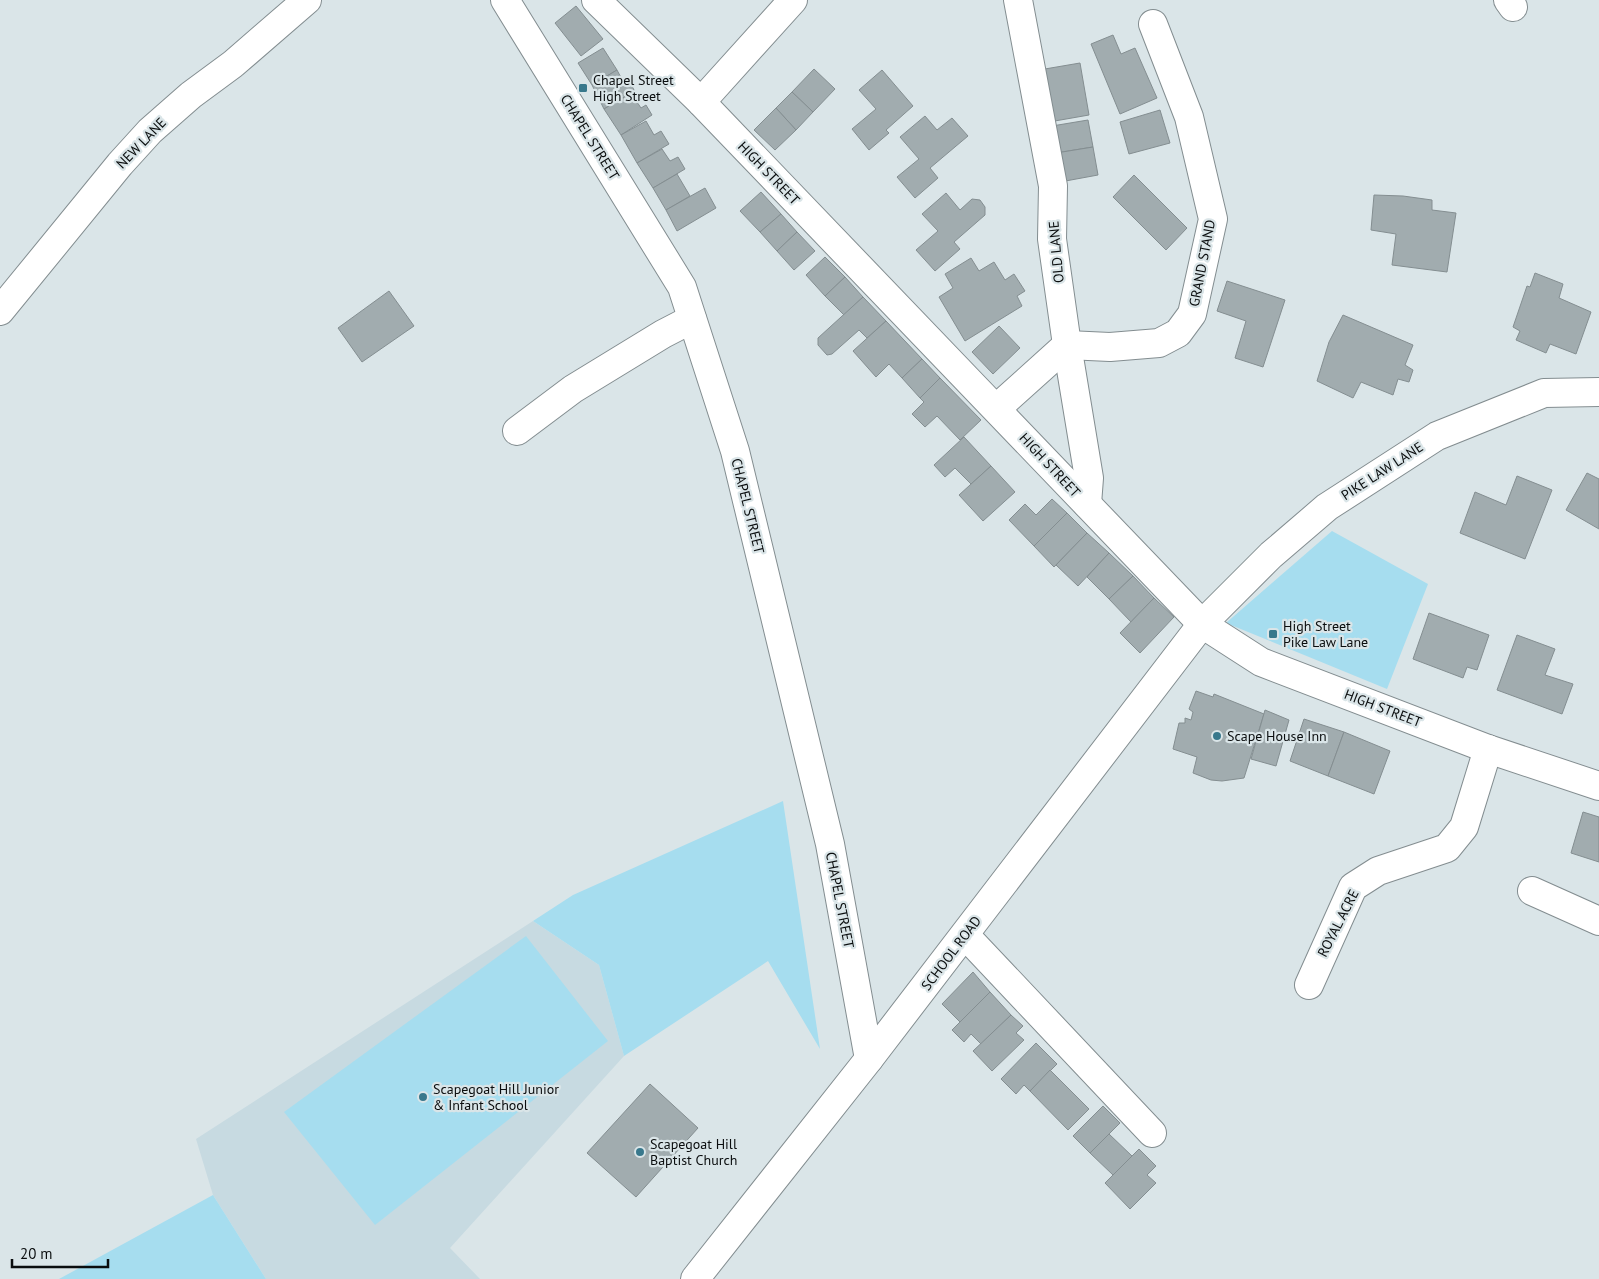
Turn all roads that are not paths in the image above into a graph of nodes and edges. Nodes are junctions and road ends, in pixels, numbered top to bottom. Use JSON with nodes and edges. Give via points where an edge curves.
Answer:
{"nodes":[{"id":1,"x":307,"y":0,"type":"edge"},
{"id":2,"x":505,"y":0,"type":"edge"},
{"id":3,"x":596,"y":0,"type":"edge"},
{"id":4,"x":793,"y":0,"type":"edge"},
{"id":5,"x":1018,"y":0,"type":"edge"},
{"id":6,"x":1153,"y":24,"type":"dead end"},
{"id":7,"x":701,"y":102,"type":"junction"},
{"id":8,"x":0,"y":311,"type":"edge"},
{"id":9,"x":692,"y":319,"type":"junction"},
{"id":10,"x":1067,"y":345,"type":"junction"},
{"id":11,"x":1599,"y":392,"type":"edge"},
{"id":12,"x":997,"y":408,"type":"junction"},
{"id":13,"x":517,"y":431,"type":"dead end"},
{"id":14,"x":1087,"y":504,"type":"junction"},
{"id":15,"x":1202,"y":624,"type":"junction"},
{"id":16,"x":1488,"y":749,"type":"junction"},
{"id":17,"x":1599,"y":786,"type":"edge"},
{"id":18,"x":1532,"y":891,"type":"dead end"},
{"id":19,"x":1599,"y":921,"type":"edge"},
{"id":20,"x":964,"y":934,"type":"junction"},
{"id":21,"x":1308,"y":985,"type":"dead end"},
{"id":22,"x":870,"y":1059,"type":"junction"},
{"id":23,"x":1152,"y":1133,"type":"dead end"},
{"id":24,"x":695,"y":1279,"type":"edge"}],
"edges":[{"from":1,"to":8,"type":"street","name":"NEW LANE","via":[[150,131]]},
{"from":2,"to":9,"type":"street","name":"CHAPEL STREET","via":[[682,287]]},
{"from":3,"to":7,"type":"street","name":"HIGH STREET"},
{"from":4,"to":7,"type":"street"},
{"from":5,"to":10,"type":"street","name":"OLD LANE","via":[[1053,186],[1052,239]]},
{"from":6,"to":10,"type":"street","name":"GRAND STAND","via":[[1189,117],[1213,219],[1192,314],[1178,333],[1159,343],[1110,347]]},
{"from":7,"to":12,"type":"street","name":"HIGH STREET"},
{"from":9,"to":13,"type":"street","via":[[573,389]]},
{"from":9,"to":22,"type":"street","name":"CHAPEL STREET","via":[[735,451],[830,844]]},
{"from":10,"to":12,"type":"street"},
{"from":10,"to":14,"type":"street","name":"OLD LANE","via":[[1089,478]]},
{"from":11,"to":15,"type":"street","name":"PIKE LAW LANE","via":[[1544,393],[1436,436],[1327,507],[1271,555]]},
{"from":12,"to":14,"type":"street","name":"HIGH STREET"},
{"from":14,"to":15,"type":"street","name":"HIGH STREET"},
{"from":15,"to":16,"type":"street","name":"HIGH STREET","via":[[1261,662]]},
{"from":15,"to":20,"type":"street","name":"SCHOOL ROAD"},
{"from":16,"to":17,"type":"street","name":"HIGH STREET"},
{"from":16,"to":21,"type":"street","name":"ROYAL ACRE","via":[[1464,827],[1447,848],[1378,871],[1353,887]]},
{"from":18,"to":19,"type":"street"},
{"from":20,"to":22,"type":"street","name":"SCHOOL ROAD"},
{"from":20,"to":23,"type":"street"},
{"from":22,"to":24,"type":"street","name":"SCHOOL ROAD"}]}
